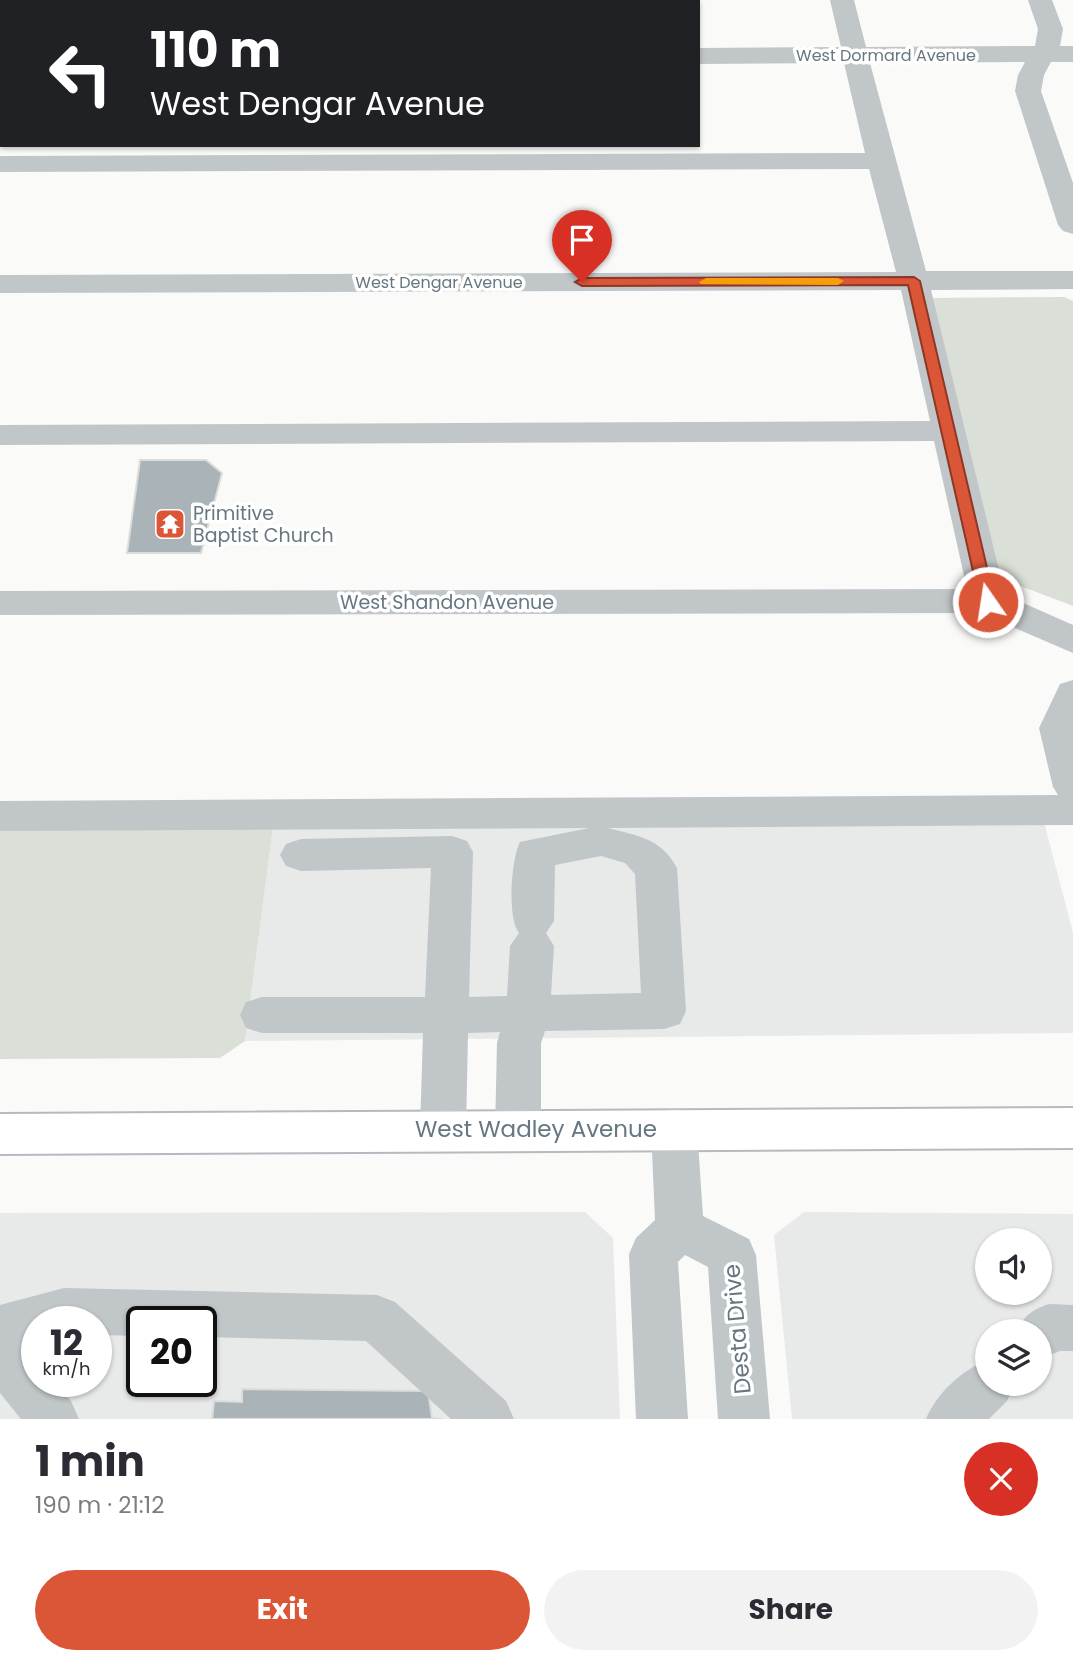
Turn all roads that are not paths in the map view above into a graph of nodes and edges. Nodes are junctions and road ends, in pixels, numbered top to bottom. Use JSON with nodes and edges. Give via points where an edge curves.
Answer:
{"nodes":[{"id":1,"x":842,"y":0,"type":"edge"},
{"id":2,"x":1040,"y":0,"type":"edge"},
{"id":3,"x":1073,"y":54,"type":"edge"},
{"id":4,"x":1041,"y":55,"type":"junction"},
{"id":5,"x":700,"y":56,"type":"edge"},
{"id":6,"x":856,"y":56,"type":"junction"},
{"id":7,"x":881,"y":161,"type":"junction"},
{"id":8,"x":0,"y":164,"type":"edge"},
{"id":9,"x":1073,"y":225,"type":"edge"},
{"id":10,"x":1060,"y":280,"type":"edge"},
{"id":11,"x":914,"y":281,"type":"junction"},
{"id":12,"x":0,"y":284,"type":"edge"},
{"id":13,"x":948,"y":431,"type":"junction"},
{"id":14,"x":0,"y":435,"type":"edge"},
{"id":15,"x":988,"y":602,"type":"junction"},
{"id":16,"x":0,"y":603,"type":"edge"},
{"id":17,"x":1073,"y":640,"type":"edge"},
{"id":18,"x":1073,"y":694,"type":"edge"},
{"id":19,"x":1073,"y":787,"type":"edge"},
{"id":20,"x":1073,"y":810,"type":"edge"},
{"id":21,"x":0,"y":816,"type":"edge"},
{"id":22,"x":535,"y":853,"type":"junction"},
{"id":23,"x":302,"y":855,"type":"dead end"},
{"id":24,"x":531,"y":965,"type":"junction"},
{"id":25,"x":262,"y":1015,"type":"dead end"},
{"id":26,"x":446,"y":1015,"type":"junction"},
{"id":27,"x":674,"y":1128,"type":"junction"},
{"id":28,"x":1073,"y":1128,"type":"edge"},
{"id":29,"x":443,"y":1130,"type":"junction"},
{"id":30,"x":518,"y":1132,"type":"junction"},
{"id":31,"x":0,"y":1134,"type":"edge"},
{"id":32,"x":680,"y":1228,"type":"junction"},
{"id":33,"x":1052,"y":1327,"type":"edge"},
{"id":34,"x":0,"y":1328,"type":"edge"},
{"id":35,"x":1073,"y":1328,"type":"edge"},
{"id":36,"x":0,"y":1354,"type":"edge"},
{"id":37,"x":976,"y":1396,"type":"edge"},
{"id":38,"x":53,"y":1419,"type":"edge"},
{"id":39,"x":488,"y":1419,"type":"edge"},
{"id":40,"x":662,"y":1419,"type":"edge"},
{"id":41,"x":744,"y":1419,"type":"edge"},
{"id":42,"x":952,"y":1419,"type":"edge"}],
"edges":[{"from":1,"to":6,"type":"street"},
{"from":2,"to":4,"type":"street","via":[[1051,34]]},
{"from":3,"to":4,"type":"street","name":"West Dormard Avenue"},
{"from":4,"to":6,"type":"street","name":"West Dormard Avenue"},
{"from":4,"to":9,"type":"street","via":[[1030,73],[1028,91]]},
{"from":5,"to":6,"type":"street","name":"West Dormard Avenue"},
{"from":6,"to":7,"type":"street"},
{"from":7,"to":8,"type":"street"},
{"from":7,"to":11,"type":"street"},
{"from":10,"to":11,"type":"street","name":"West Dengar Avenue"},
{"from":11,"to":12,"type":"street","name":"West Dengar Avenue"},
{"from":11,"to":13,"type":"street"},
{"from":13,"to":14,"type":"street"},
{"from":13,"to":15,"type":"street"},
{"from":15,"to":16,"type":"street","name":"West Shandon Avenue"},
{"from":15,"to":17,"type":"street"},
{"from":18,"to":19,"type":"street","via":[[1058,727]]},
{"from":20,"to":21,"type":"street"},
{"from":22,"to":24,"type":"street"},
{"from":22,"to":24,"type":"street","via":[[515,865],[513,965]]},
{"from":22,"to":24,"type":"street","via":[[601,841],[639,852],[656,868],[664,1011]]},
{"from":23,"to":26,"type":"street","via":[[452,852]]},
{"from":24,"to":26,"type":"street"},
{"from":24,"to":30,"type":"street","via":[[519,1044]]},
{"from":25,"to":26,"type":"street"},
{"from":26,"to":29,"type":"street"},
{"from":27,"to":28,"type":"main road","name":"West Wadley Avenue"},
{"from":27,"to":30,"type":"main road","name":"West Wadley Avenue"},
{"from":27,"to":32,"type":"street"},
{"from":29,"to":30,"type":"main road","name":"West Wadley Avenue"},
{"from":29,"to":31,"type":"main road","name":"West Wadley Avenue"},
{"from":32,"to":40,"type":"street","via":[[653,1254]]},
{"from":32,"to":41,"type":"street","name":"Desta Drive","via":[[732,1255]]},
{"from":33,"to":35,"type":"street"},
{"from":34,"to":39,"type":"street","via":[[64,1311],[377,1318]]},
{"from":36,"to":38,"type":"street"},
{"from":37,"to":42,"type":"street"}]}
